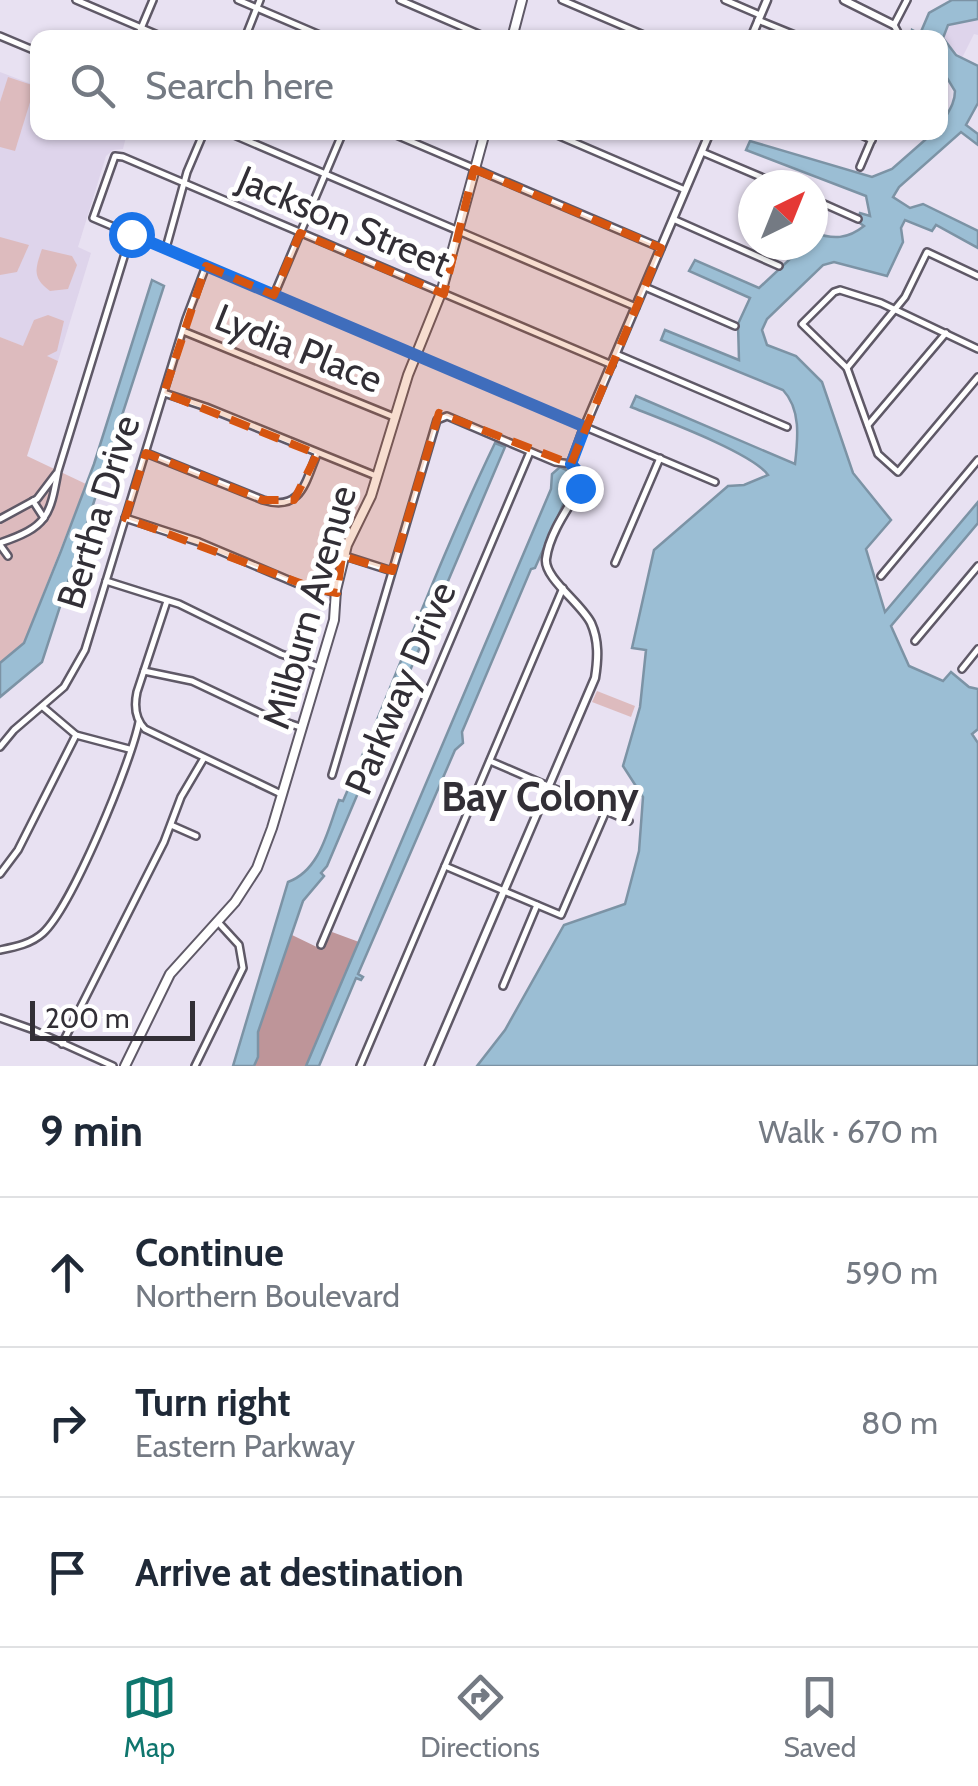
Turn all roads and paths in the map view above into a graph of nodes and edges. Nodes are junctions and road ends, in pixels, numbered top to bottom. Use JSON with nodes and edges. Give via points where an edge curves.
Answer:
{"nodes":[{"id":1,"x":76,"y":0,"type":"edge"},
{"id":2,"x":153,"y":0,"type":"edge"},
{"id":3,"x":238,"y":0,"type":"edge"},
{"id":4,"x":260,"y":0,"type":"edge"},
{"id":5,"x":400,"y":0,"type":"edge"},
{"id":6,"x":522,"y":0,"type":"edge"},
{"id":7,"x":562,"y":0,"type":"edge"},
{"id":8,"x":724,"y":0,"type":"edge"},
{"id":9,"x":767,"y":0,"type":"edge"},
{"id":10,"x":844,"y":0,"type":"edge"},
{"id":11,"x":907,"y":0,"type":"edge"},
{"id":12,"x":257,"y":8,"type":"junction"},
{"id":13,"x":759,"y":18,"type":"junction"},
{"id":14,"x":894,"y":25,"type":"junction"},
{"id":15,"x":141,"y":27,"type":"junction"},
{"id":16,"x":140,"y":30,"type":"edge"},
{"id":17,"x":148,"y":30,"type":"edge"},
{"id":18,"x":247,"y":30,"type":"edge"},
{"id":19,"x":308,"y":30,"type":"edge"},
{"id":20,"x":469,"y":30,"type":"edge"},
{"id":21,"x":514,"y":30,"type":"edge"},
{"id":22,"x":631,"y":30,"type":"edge"},
{"id":23,"x":754,"y":30,"type":"edge"},
{"id":24,"x":785,"y":30,"type":"edge"},
{"id":25,"x":897,"y":30,"type":"edge"},
{"id":26,"x":0,"y":36,"type":"edge"},
{"id":27,"x":30,"y":49,"type":"edge"},
{"id":28,"x":201,"y":140,"type":"edge"},
{"id":29,"x":245,"y":140,"type":"edge"},
{"id":30,"x":340,"y":140,"type":"edge"},
{"id":31,"x":407,"y":140,"type":"edge"},
{"id":32,"x":482,"y":140,"type":"edge"},
{"id":33,"x":569,"y":140,"type":"edge"},
{"id":34,"x":707,"y":140,"type":"edge"},
{"id":35,"x":872,"y":140,"type":"edge"},
{"id":36,"x":702,"y":152,"type":"junction"},
{"id":37,"x":860,"y":168,"type":"dead end"},
{"id":38,"x":474,"y":169,"type":"junction"},
{"id":39,"x":745,"y":170,"type":"edge"},
{"id":40,"x":325,"y":174,"type":"junction"},
{"id":41,"x":184,"y":184,"type":"junction"},
{"id":42,"x":686,"y":190,"type":"junction"},
{"id":43,"x":828,"y":205,"type":"edge"},
{"id":44,"x":858,"y":218,"type":"dead end"},
{"id":45,"x":674,"y":219,"type":"junction"},
{"id":46,"x":456,"y":230,"type":"junction"},
{"id":47,"x":300,"y":232,"type":"junction"},
{"id":48,"x":131,"y":234,"type":"junction"},
{"id":49,"x":661,"y":248,"type":"junction"},
{"id":50,"x":166,"y":249,"type":"junction"},
{"id":51,"x":206,"y":266,"type":"junction"},
{"id":52,"x":779,"y":266,"type":"dead end"},
{"id":53,"x":978,"y":276,"type":"edge"},
{"id":54,"x":645,"y":287,"type":"junction"},
{"id":55,"x":442,"y":292,"type":"junction"},
{"id":56,"x":274,"y":295,"type":"junction"},
{"id":57,"x":636,"y":307,"type":"junction"},
{"id":58,"x":895,"y":309,"type":"junction"},
{"id":59,"x":735,"y":326,"type":"dead end"},
{"id":60,"x":183,"y":331,"type":"junction"},
{"id":61,"x":946,"y":333,"type":"junction"},
{"id":62,"x":978,"y":338,"type":"edge"},
{"id":63,"x":976,"y":348,"type":"edge"},
{"id":64,"x":616,"y":354,"type":"junction"},
{"id":65,"x":416,"y":355,"type":"junction"},
{"id":66,"x":612,"y":365,"type":"junction"},
{"id":67,"x":847,"y":368,"type":"junction"},
{"id":68,"x":978,"y":377,"type":"edge"},
{"id":69,"x":164,"y":393,"type":"junction"},
{"id":70,"x":394,"y":417,"type":"junction"},
{"id":71,"x":868,"y":426,"type":"junction"},
{"id":72,"x":585,"y":427,"type":"junction"},
{"id":73,"x":787,"y":427,"type":"dead end"},
{"id":74,"x":530,"y":452,"type":"junction"},
{"id":75,"x":146,"y":453,"type":"junction"},
{"id":76,"x":317,"y":454,"type":"junction"},
{"id":77,"x":660,"y":458,"type":"junction"},
{"id":78,"x":978,"y":460,"type":"edge"},
{"id":79,"x":571,"y":464,"type":"junction"},
{"id":80,"x":58,"y":471,"type":"junction"},
{"id":81,"x":376,"y":476,"type":"junction"},
{"id":82,"x":716,"y":482,"type":"dead end"},
{"id":83,"x":33,"y":501,"type":"junction"},
{"id":84,"x":44,"y":518,"type":"junction"},
{"id":85,"x":125,"y":518,"type":"junction"},
{"id":86,"x":0,"y":519,"type":"edge"},
{"id":87,"x":0,"y":544,"type":"edge"},
{"id":88,"x":8,"y":556,"type":"dead end"},
{"id":89,"x":344,"y":556,"type":"junction"},
{"id":90,"x":615,"y":563,"type":"dead end"},
{"id":91,"x":978,"y":566,"type":"edge"},
{"id":92,"x":392,"y":571,"type":"junction"},
{"id":93,"x":881,"y":576,"type":"dead end"},
{"id":94,"x":106,"y":581,"type":"junction"},
{"id":95,"x":563,"y":588,"type":"junction"},
{"id":96,"x":336,"y":592,"type":"junction"},
{"id":97,"x":167,"y":601,"type":"junction"},
{"id":98,"x":915,"y":641,"type":"dead end"},
{"id":99,"x":978,"y":650,"type":"edge"},
{"id":100,"x":320,"y":667,"type":"junction"},
{"id":101,"x":962,"y":669,"type":"dead end"},
{"id":102,"x":144,"y":670,"type":"junction"},
{"id":103,"x":42,"y":707,"type":"junction"},
{"id":104,"x":138,"y":722,"type":"junction"},
{"id":105,"x":302,"y":728,"type":"junction"},
{"id":106,"x":76,"y":735,"type":"junction"},
{"id":107,"x":0,"y":748,"type":"edge"},
{"id":108,"x":129,"y":749,"type":"junction"},
{"id":109,"x":204,"y":758,"type":"junction"},
{"id":110,"x":490,"y":761,"type":"junction"},
{"id":111,"x":332,"y":775,"type":"dead end"},
{"id":112,"x":549,"y":787,"type":"junction"},
{"id":113,"x":282,"y":794,"type":"junction"},
{"id":114,"x":606,"y":811,"type":"junction"},
{"id":115,"x":630,"y":820,"type":"dead end"},
{"id":116,"x":170,"y":825,"type":"junction"},
{"id":117,"x":196,"y":836,"type":"dead end"},
{"id":118,"x":445,"y":866,"type":"junction"},
{"id":119,"x":0,"y":874,"type":"edge"},
{"id":120,"x":504,"y":892,"type":"junction"},
{"id":121,"x":538,"y":906,"type":"junction"},
{"id":122,"x":217,"y":921,"type":"junction"},
{"id":123,"x":321,"y":945,"type":"dead end"},
{"id":124,"x":0,"y":950,"type":"edge"},
{"id":125,"x":503,"y":986,"type":"dead end"},
{"id":126,"x":0,"y":1018,"type":"edge"},
{"id":127,"x":62,"y":1044,"type":"junction"},
{"id":128,"x":113,"y":1066,"type":"edge"},
{"id":129,"x":125,"y":1066,"type":"edge"},
{"id":130,"x":195,"y":1066,"type":"edge"},
{"id":131,"x":360,"y":1066,"type":"edge"},
{"id":132,"x":428,"y":1066,"type":"edge"}],
"edges":[{"from":1,"to":15,"type":"street"},
{"from":2,"to":15,"type":"street"},
{"from":3,"to":12,"type":"street"},
{"from":4,"to":12,"type":"street"},
{"from":5,"to":20,"type":"street"},
{"from":6,"to":21,"type":"main road"},
{"from":7,"to":22,"type":"street"},
{"from":8,"to":13,"type":"street"},
{"from":9,"to":13,"type":"street"},
{"from":10,"to":14,"type":"street"},
{"from":11,"to":14,"type":"street"},
{"from":12,"to":18,"type":"street"},
{"from":12,"to":19,"type":"street"},
{"from":13,"to":23,"type":"street"},
{"from":13,"to":24,"type":"street"},
{"from":14,"to":25,"type":"street"},
{"from":15,"to":16,"type":"street"},
{"from":15,"to":17,"type":"street"},
{"from":26,"to":27,"type":"street"},
{"from":28,"to":41,"type":"street"},
{"from":29,"to":40,"type":"street"},
{"from":30,"to":40,"type":"street"},
{"from":31,"to":38,"type":"street"},
{"from":32,"to":38,"type":"main road","name":"Milburn Avenue"},
{"from":33,"to":42,"type":"street"},
{"from":34,"to":36,"type":"street"},
{"from":35,"to":37,"type":"street"},
{"from":36,"to":39,"type":"street"},
{"from":36,"to":42,"type":"street"},
{"from":38,"to":46,"type":"main road","name":"Milburn Avenue"},
{"from":38,"to":49,"type":"street"},
{"from":40,"to":46,"type":"street"},
{"from":40,"to":47,"type":"street"},
{"from":41,"to":47,"type":"street","name":"Jackson Street"},
{"from":41,"to":48,"type":"street","name":"Jackson Street","via":[[115,156],[93,218]]},
{"from":41,"to":50,"type":"street"},
{"from":42,"to":45,"type":"street"},
{"from":43,"to":44,"type":"street"},
{"from":45,"to":49,"type":"street"},
{"from":45,"to":52,"type":"street"},
{"from":46,"to":55,"type":"main road","name":"Milburn Avenue"},
{"from":46,"to":57,"type":"street"},
{"from":47,"to":55,"type":"street","name":"Jackson Street"},
{"from":47,"to":56,"type":"street"},
{"from":48,"to":50,"type":"street"},
{"from":48,"to":80,"type":"street"},
{"from":49,"to":54,"type":"street"},
{"from":50,"to":51,"type":"street"},
{"from":51,"to":56,"type":"street"},
{"from":51,"to":60,"type":"street","name":"Bertha Drive"},
{"from":53,"to":58,"type":"street","via":[[925,254]]},
{"from":54,"to":57,"type":"street"},
{"from":54,"to":59,"type":"street"},
{"from":55,"to":65,"type":"main road","name":"Milburn Avenue"},
{"from":55,"to":66,"type":"street","name":"Jackson Street"},
{"from":56,"to":65,"type":"street"},
{"from":57,"to":64,"type":"street"},
{"from":58,"to":61,"type":"street"},
{"from":58,"to":67,"type":"street"},
{"from":58,"to":67,"type":"street","via":[[840,290],[802,324]]},
{"from":60,"to":69,"type":"street","name":"Bertha Drive"},
{"from":60,"to":70,"type":"street","name":"Lydia Place"},
{"from":61,"to":63,"type":"street"},
{"from":61,"to":71,"type":"street"},
{"from":62,"to":63,"type":"street"},
{"from":64,"to":66,"type":"street"},
{"from":64,"to":73,"type":"street"},
{"from":65,"to":70,"type":"main road","name":"Milburn Avenue"},
{"from":65,"to":72,"type":"street"},
{"from":66,"to":72,"type":"street"},
{"from":67,"to":71,"type":"street"},
{"from":68,"to":71,"type":"street","via":[[898,472],[878,454]]},
{"from":69,"to":75,"type":"street","name":"Bertha Drive"},
{"from":69,"to":76,"type":"street"},
{"from":70,"to":81,"type":"main road","name":"Milburn Avenue"},
{"from":72,"to":77,"type":"street"},
{"from":72,"to":79,"type":"street"},
{"from":74,"to":79,"type":"street"},
{"from":74,"to":92,"type":"street","via":[[446,416],[437,420]]},
{"from":74,"to":123,"type":"street","name":"Parkway Drive"},
{"from":75,"to":76,"type":"street","via":[[281,504],[301,492]]},
{"from":75,"to":85,"type":"street","name":"Bertha Drive"},
{"from":76,"to":81,"type":"street"},
{"from":77,"to":82,"type":"street"},
{"from":77,"to":90,"type":"street"},
{"from":78,"to":93,"type":"street"},
{"from":79,"to":95,"type":"street","via":[[580,488],[546,562]]},
{"from":80,"to":83,"type":"street"},
{"from":80,"to":84,"type":"street"},
{"from":81,"to":89,"type":"main road","name":"Milburn Avenue"},
{"from":83,"to":84,"type":"street"},
{"from":83,"to":86,"type":"street"},
{"from":84,"to":87,"type":"street"},
{"from":85,"to":94,"type":"street","name":"Bertha Drive"},
{"from":85,"to":96,"type":"street","via":[[298,584]]},
{"from":87,"to":88,"type":"street"},
{"from":89,"to":92,"type":"street"},
{"from":89,"to":96,"type":"main road","name":"Milburn Avenue"},
{"from":91,"to":98,"type":"street"},
{"from":92,"to":111,"type":"street"},
{"from":94,"to":97,"type":"street"},
{"from":94,"to":103,"type":"street","name":"Bertha Drive","via":[[76,670]]},
{"from":95,"to":110,"type":"street"},
{"from":95,"to":112,"type":"street","via":[[592,624],[598,662]]},
{"from":96,"to":100,"type":"main road","name":"Milburn Avenue"},
{"from":97,"to":100,"type":"street"},
{"from":97,"to":102,"type":"street"},
{"from":99,"to":101,"type":"street"},
{"from":100,"to":105,"type":"main road","name":"Milburn Avenue"},
{"from":102,"to":104,"type":"street","via":[[135,702]]},
{"from":102,"to":105,"type":"street","via":[[192,682]]},
{"from":103,"to":106,"type":"street"},
{"from":103,"to":107,"type":"street","name":"Bertha Drive"},
{"from":104,"to":108,"type":"street"},
{"from":104,"to":109,"type":"street"},
{"from":105,"to":113,"type":"main road","name":"Milburn Avenue"},
{"from":106,"to":108,"type":"street"},
{"from":106,"to":119,"type":"street"},
{"from":108,"to":124,"type":"street","via":[[109,810],[51,924],[30,942]]},
{"from":109,"to":113,"type":"street"},
{"from":109,"to":116,"type":"street"},
{"from":110,"to":112,"type":"street"},
{"from":110,"to":118,"type":"street"},
{"from":112,"to":114,"type":"street"},
{"from":112,"to":120,"type":"street"},
{"from":113,"to":122,"type":"main road","name":"Milburn Avenue","via":[[257,868]]},
{"from":114,"to":115,"type":"street"},
{"from":114,"to":121,"type":"street","via":[[561,916]]},
{"from":116,"to":117,"type":"street"},
{"from":116,"to":127,"type":"street"},
{"from":118,"to":120,"type":"street"},
{"from":118,"to":131,"type":"street"},
{"from":120,"to":121,"type":"street"},
{"from":120,"to":132,"type":"street"},
{"from":121,"to":125,"type":"street"},
{"from":122,"to":129,"type":"main road","name":"Milburn Avenue","via":[[170,974]]},
{"from":122,"to":130,"type":"street","via":[[239,945],[242,968]]},
{"from":126,"to":127,"type":"street"},
{"from":127,"to":128,"type":"street"}]}
